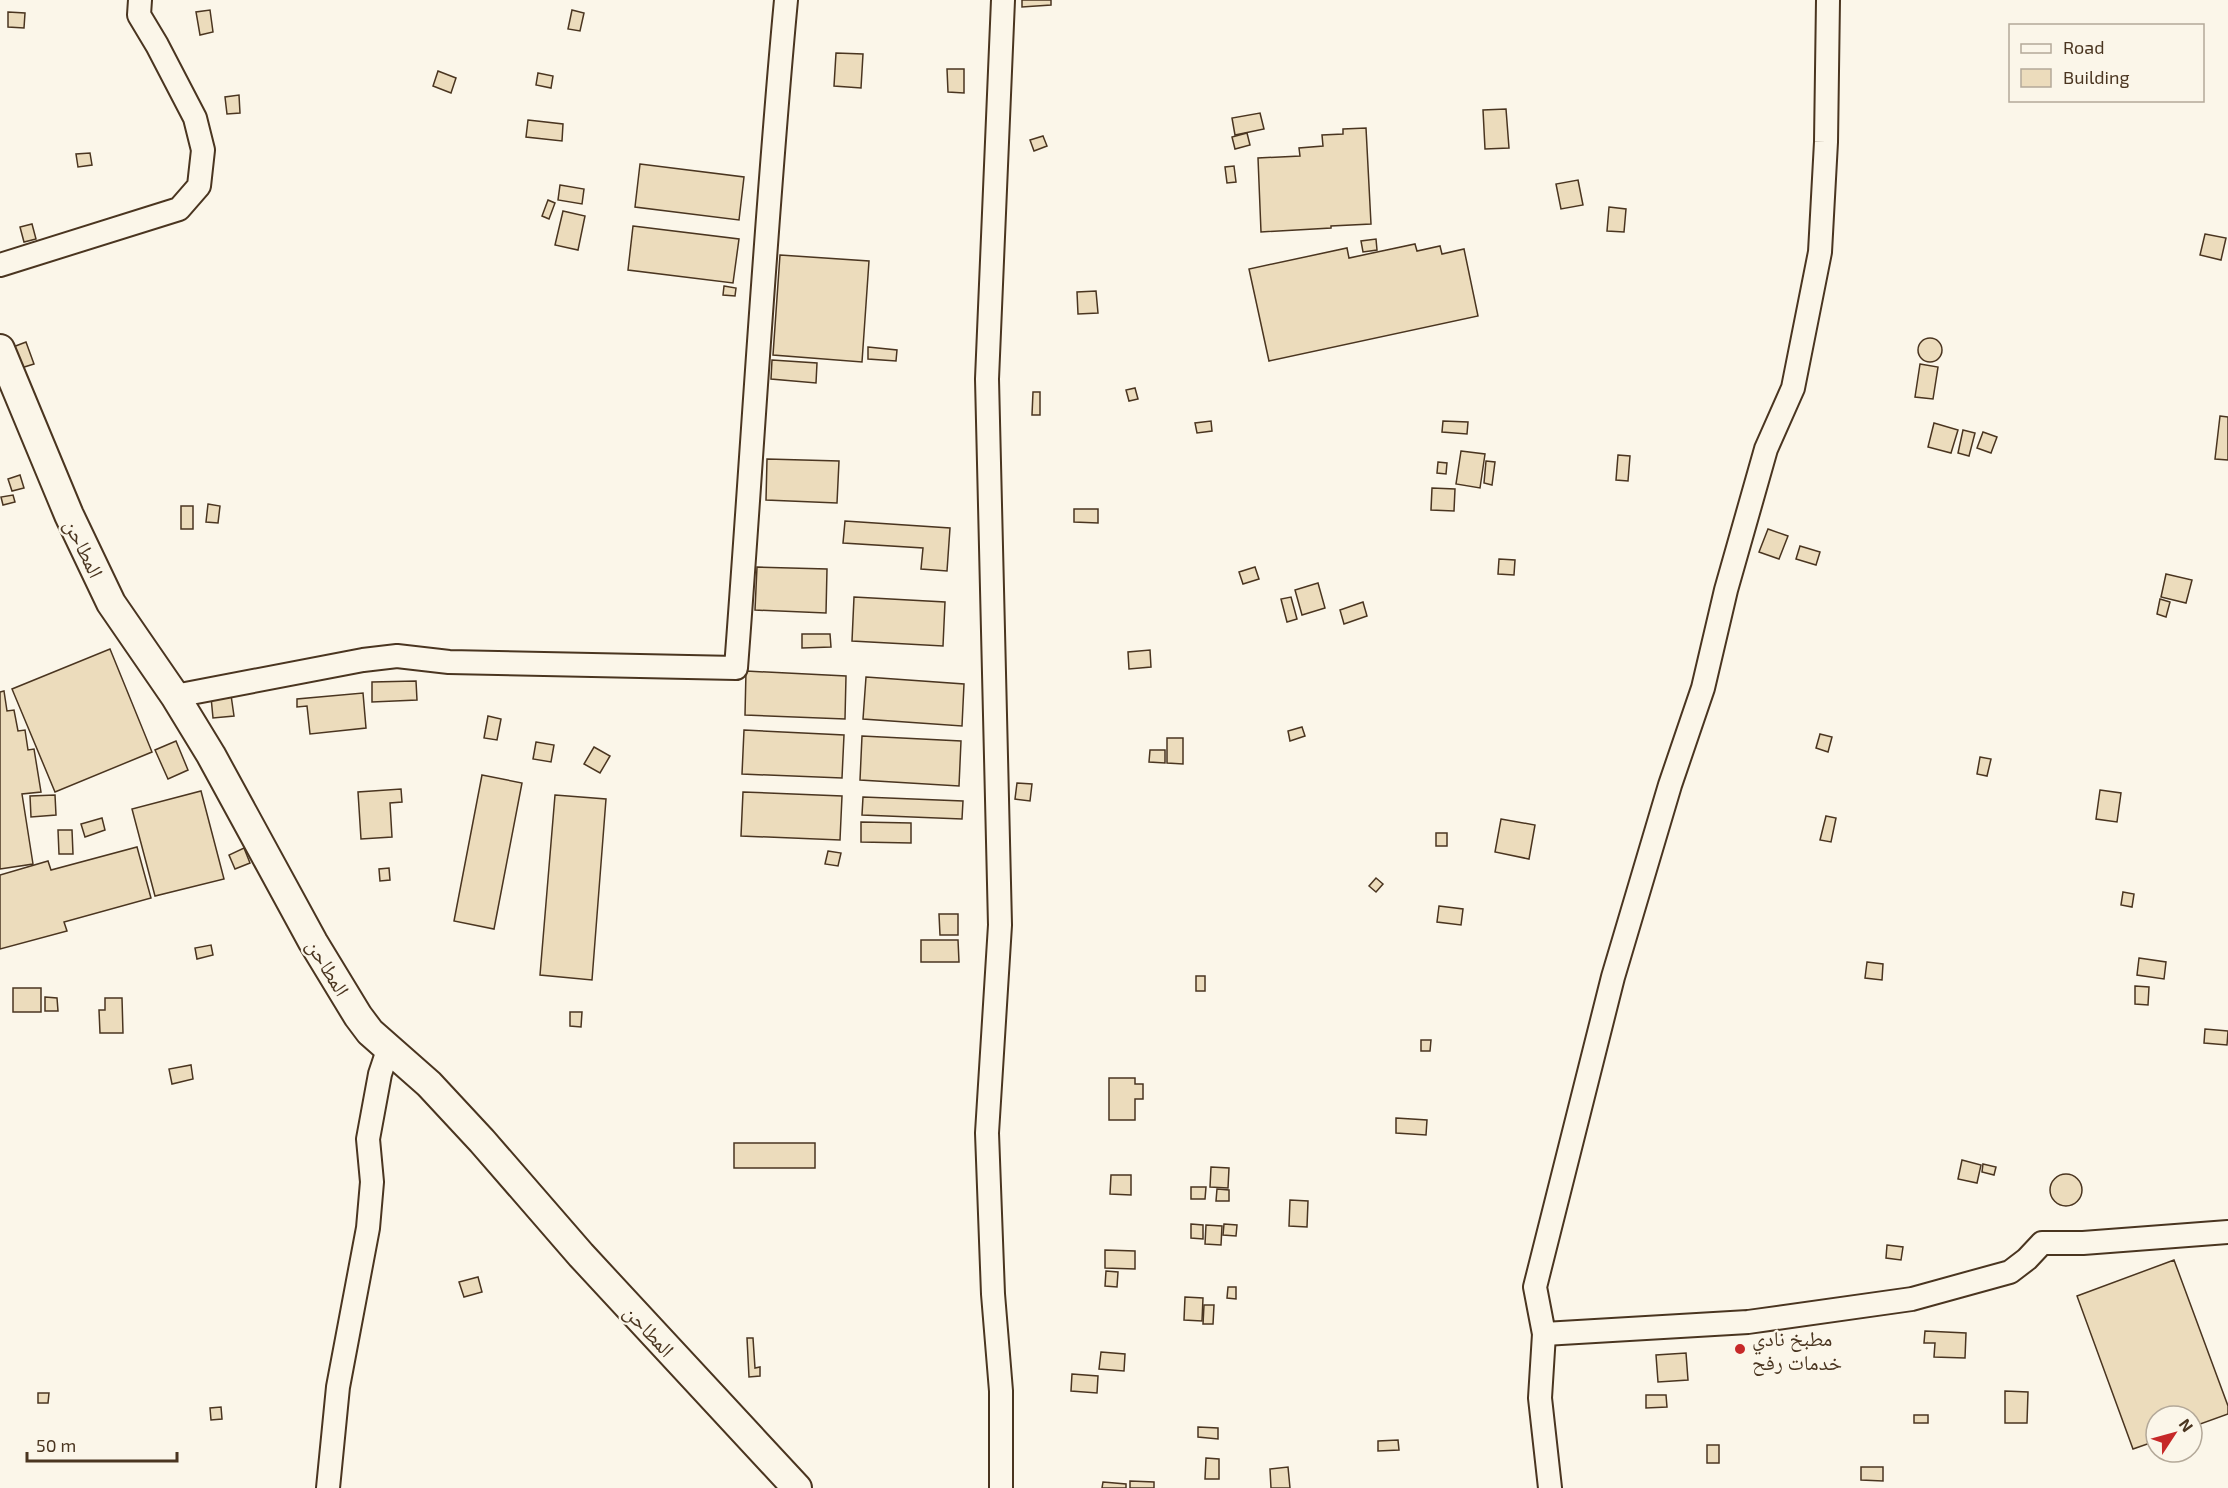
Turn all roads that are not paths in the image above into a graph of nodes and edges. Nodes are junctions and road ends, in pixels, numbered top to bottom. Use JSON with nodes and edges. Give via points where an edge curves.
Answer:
{"nodes":[{"id":1,"x":140,"y":0,"type":"edge"},
{"id":2,"x":786,"y":0,"type":"edge"},
{"id":3,"x":1004,"y":0,"type":"edge"},
{"id":4,"x":1828,"y":0,"type":"edge"},
{"id":5,"x":0,"y":265,"type":"edge"},
{"id":6,"x":0,"y":349,"type":"edge"},
{"id":7,"x":175,"y":696,"type":"junction"},
{"id":8,"x":388,"y":1050,"type":"junction"},
{"id":9,"x":2228,"y":1232,"type":"edge"},
{"id":10,"x":1544,"y":1334,"type":"junction"},
{"id":11,"x":328,"y":1488,"type":"edge"},
{"id":12,"x":797,"y":1488,"type":"edge"},
{"id":13,"x":1001,"y":1488,"type":"edge"},
{"id":14,"x":1550,"y":1488,"type":"edge"}],
"edges":[{"from":1,"to":5,"type":"street","via":[[139,15],[195,118],[203,150],[199,186],[179,209]]},
{"from":2,"to":7,"type":"street","via":[[770,166],[736,668],[449,662],[397,656]]},
{"from":3,"to":13,"type":"street","via":[[987,379],[1000,925],[987,1133],[1001,1391]]},
{"from":4,"to":10,"type":"street","via":[[1820,252],[1792,388],[1766,448],[1702,688],[1613,977],[1535,1287]]},
{"from":6,"to":7,"type":"main road","name":"المطاحن","via":[[69,515],[111,603]]},
{"from":7,"to":8,"type":"main road","name":"المطاحن","via":[[313,942],[358,1016]]},
{"from":8,"to":11,"type":"street","via":[[368,1139],[372,1182],[368,1228],[338,1387]]},
{"from":8,"to":12,"type":"main road","name":"المطاحن","via":[[429,1084]]},
{"from":9,"to":10,"type":"street","via":[[2042,1243],[2010,1272],[1912,1299],[1748,1322]]},
{"from":10,"to":14,"type":"street","via":[[1540,1398]]}]}
